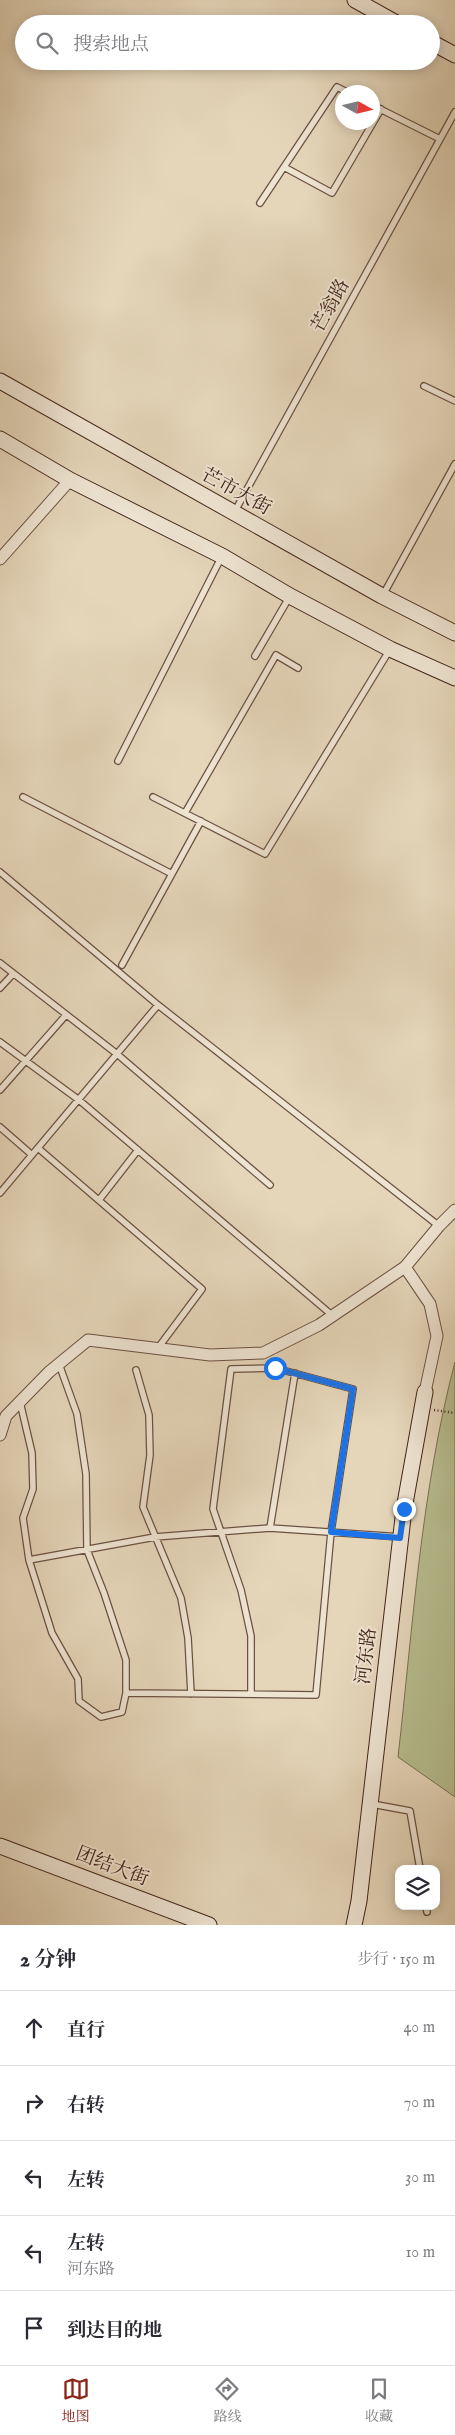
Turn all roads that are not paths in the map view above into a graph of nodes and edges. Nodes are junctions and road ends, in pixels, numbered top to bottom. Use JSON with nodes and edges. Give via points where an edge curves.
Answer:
{"nodes":[{"id":1,"x":355,"y":0,"type":"edge"},
{"id":2,"x":382,"y":15,"type":"edge"},
{"id":3,"x":440,"y":47,"type":"edge"},
{"id":4,"x":455,"y":55,"type":"edge"},
{"id":5,"x":335,"y":90,"type":"edge"},
{"id":6,"x":381,"y":110,"type":"joint"},
{"id":7,"x":455,"y":112,"type":"edge"},
{"id":8,"x":440,"y":139,"type":"junction"},
{"id":9,"x":284,"y":167,"type":"junction"},
{"id":10,"x":260,"y":203,"type":"dead end"},
{"id":11,"x":0,"y":382,"type":"edge"},
{"id":12,"x":424,"y":386,"type":"dead end"},
{"id":13,"x":455,"y":401,"type":"edge"},
{"id":14,"x":0,"y":439,"type":"edge"},
{"id":15,"x":455,"y":464,"type":"edge"},
{"id":16,"x":70,"y":480,"type":"junction"},
{"id":17,"x":234,"y":514,"type":"junction"},
{"id":18,"x":222,"y":556,"type":"junction"},
{"id":19,"x":0,"y":559,"type":"edge"},
{"id":20,"x":290,"y":596,"type":"junction"},
{"id":21,"x":382,"y":596,"type":"junction"},
{"id":22,"x":453,"y":629,"type":"edge"},
{"id":23,"x":390,"y":649,"type":"junction"},
{"id":24,"x":255,"y":656,"type":"dead end"},
{"id":25,"x":298,"y":668,"type":"dead end"},
{"id":26,"x":455,"y":678,"type":"edge"},
{"id":27,"x":118,"y":761,"type":"dead end"},
{"id":28,"x":23,"y":797,"type":"dead end"},
{"id":29,"x":153,"y":797,"type":"dead end"},
{"id":30,"x":185,"y":813,"type":"junction"},
{"id":31,"x":200,"y":821,"type":"junction"},
{"id":32,"x":0,"y":872,"type":"edge"},
{"id":33,"x":172,"y":874,"type":"junction"},
{"id":34,"x":0,"y":964,"type":"edge"},
{"id":35,"x":122,"y":965,"type":"dead end"},
{"id":36,"x":13,"y":974,"type":"junction"},
{"id":37,"x":0,"y":988,"type":"edge"},
{"id":38,"x":158,"y":1006,"type":"junction"},
{"id":39,"x":66,"y":1015,"type":"junction"},
{"id":40,"x":0,"y":1042,"type":"edge"},
{"id":41,"x":117,"y":1054,"type":"junction"},
{"id":42,"x":25,"y":1060,"type":"junction"},
{"id":43,"x":0,"y":1090,"type":"edge"},
{"id":44,"x":79,"y":1100,"type":"junction"},
{"id":45,"x":0,"y":1127,"type":"edge"},
{"id":46,"x":38,"y":1148,"type":"junction"},
{"id":47,"x":138,"y":1150,"type":"junction"},
{"id":48,"x":32,"y":1155,"type":"junction"},
{"id":49,"x":270,"y":1185,"type":"dead end"},
{"id":50,"x":0,"y":1193,"type":"edge"},
{"id":51,"x":98,"y":1200,"type":"junction"},
{"id":52,"x":455,"y":1210,"type":"edge"},
{"id":53,"x":439,"y":1226,"type":"junction"},
{"id":54,"x":405,"y":1267,"type":"junction"},
{"id":55,"x":333,"y":1316,"type":"junction"},
{"id":56,"x":158,"y":1348,"type":"junction"},
{"id":57,"x":59,"y":1364,"type":"junction"},
{"id":58,"x":136,"y":1370,"type":"dead end"},
{"id":59,"x":295,"y":1373,"type":"junction"},
{"id":60,"x":425,"y":1392,"type":"joint"},
{"id":61,"x":20,"y":1402,"type":"junction"},
{"id":62,"x":0,"y":1435,"type":"edge"},
{"id":63,"x":270,"y":1528,"type":"junction"},
{"id":64,"x":220,"y":1531,"type":"junction"},
{"id":65,"x":331,"y":1532,"type":"junction"},
{"id":66,"x":155,"y":1537,"type":"junction"},
{"id":67,"x":400,"y":1538,"type":"junction"},
{"id":68,"x":86,"y":1550,"type":"junction"},
{"id":69,"x":29,"y":1560,"type":"junction"},
{"id":70,"x":126,"y":1693,"type":"junction"},
{"id":71,"x":251,"y":1693,"type":"junction"},
{"id":72,"x":191,"y":1694,"type":"junction"},
{"id":73,"x":370,"y":1803,"type":"junction"},
{"id":74,"x":0,"y":1846,"type":"edge"},
{"id":75,"x":419,"y":1865,"type":"edge"},
{"id":76,"x":209,"y":1925,"type":"edge"},
{"id":77,"x":354,"y":1925,"type":"edge"}],
"edges":[{"from":1,"to":2,"type":"main road"},
{"from":3,"to":4,"type":"main road"},
{"from":5,"to":9,"type":"lane"},
{"from":6,"to":8,"type":"lane"},
{"from":6,"to":9,"type":"lane","via":[[332,193]]},
{"from":7,"to":8,"type":"lane","name":"芒翁路"},
{"from":8,"to":17,"type":"lane","name":"芒翁路"},
{"from":9,"to":10,"type":"lane"},
{"from":11,"to":17,"type":"main road","name":"芒市大街"},
{"from":12,"to":13,"type":"lane"},
{"from":14,"to":16,"type":"main road"},
{"from":15,"to":21,"type":"lane"},
{"from":16,"to":18,"type":"main road"},
{"from":16,"to":19,"type":"street"},
{"from":17,"to":21,"type":"main road","name":"芒市大街"},
{"from":18,"to":20,"type":"main road"},
{"from":18,"to":27,"type":"lane"},
{"from":20,"to":23,"type":"main road"},
{"from":20,"to":24,"type":"lane"},
{"from":21,"to":22,"type":"main road","name":"芒市大街"},
{"from":23,"to":26,"type":"main road"},
{"from":23,"to":31,"type":"lane","via":[[265,854]]},
{"from":25,"to":30,"type":"lane","via":[[276,655]]},
{"from":28,"to":33,"type":"lane"},
{"from":29,"to":30,"type":"lane"},
{"from":30,"to":31,"type":"lane"},
{"from":31,"to":33,"type":"lane"},
{"from":32,"to":38,"type":"lane"},
{"from":33,"to":35,"type":"lane"},
{"from":34,"to":36,"type":"lane"},
{"from":36,"to":37,"type":"lane"},
{"from":36,"to":39,"type":"lane"},
{"from":38,"to":41,"type":"lane"},
{"from":38,"to":53,"type":"lane"},
{"from":39,"to":41,"type":"lane"},
{"from":39,"to":42,"type":"lane"},
{"from":40,"to":42,"type":"lane"},
{"from":41,"to":44,"type":"lane"},
{"from":41,"to":49,"type":"lane"},
{"from":42,"to":43,"type":"lane"},
{"from":42,"to":44,"type":"lane"},
{"from":44,"to":46,"type":"lane"},
{"from":44,"to":47,"type":"lane"},
{"from":45,"to":48,"type":"lane"},
{"from":46,"to":48,"type":"lane"},
{"from":46,"to":51,"type":"lane"},
{"from":47,"to":51,"type":"lane"},
{"from":47,"to":55,"type":"lane"},
{"from":48,"to":50,"type":"lane"},
{"from":51,"to":56,"type":"lane","via":[[202,1289]]},
{"from":52,"to":53,"type":"street"},
{"from":53,"to":54,"type":"street"},
{"from":54,"to":55,"type":"street"},
{"from":54,"to":60,"type":"street","via":[[430,1304],[437,1336]]},
{"from":55,"to":56,"type":"street","via":[[263,1353],[210,1356]]},
{"from":56,"to":57,"type":"street","via":[[88,1340]]},
{"from":57,"to":61,"type":"street"},
{"from":57,"to":68,"type":"lane","via":[[76,1414],[86,1474]]},
{"from":58,"to":66,"type":"lane","via":[[149,1415],[150,1455],[143,1507]]},
{"from":59,"to":63,"type":"lane"},
{"from":59,"to":64,"type":"lane","via":[[275,1368],[231,1369],[213,1509]]},
{"from":59,"to":65,"type":"lane","via":[[353,1389]]},
{"from":60,"to":67,"type":"main road","name":"河东路"},
{"from":61,"to":62,"type":"street","via":[[6,1416]]},
{"from":61,"to":69,"type":"lane","via":[[32,1453],[33,1489],[23,1518]]},
{"from":63,"to":64,"type":"lane"},
{"from":63,"to":65,"type":"lane"},
{"from":64,"to":66,"type":"lane"},
{"from":64,"to":71,"type":"lane","via":[[242,1590],[251,1636]]},
{"from":65,"to":67,"type":"lane"},
{"from":65,"to":71,"type":"lane","via":[[316,1696]]},
{"from":66,"to":68,"type":"lane"},
{"from":66,"to":72,"type":"lane","via":[[181,1598],[188,1638]]},
{"from":67,"to":73,"type":"main road","name":"河东路"},
{"from":68,"to":69,"type":"lane"},
{"from":68,"to":70,"type":"lane","via":[[126,1660]]},
{"from":69,"to":70,"type":"lane","via":[[52,1633],[78,1679],[79,1700],[101,1717],[122,1712]]},
{"from":70,"to":72,"type":"lane"},
{"from":71,"to":72,"type":"lane"},
{"from":73,"to":75,"type":"lane","via":[[410,1811]]},
{"from":73,"to":77,"type":"main road","name":"河东路"},
{"from":74,"to":76,"type":"main road","name":"团结大街"}]}
